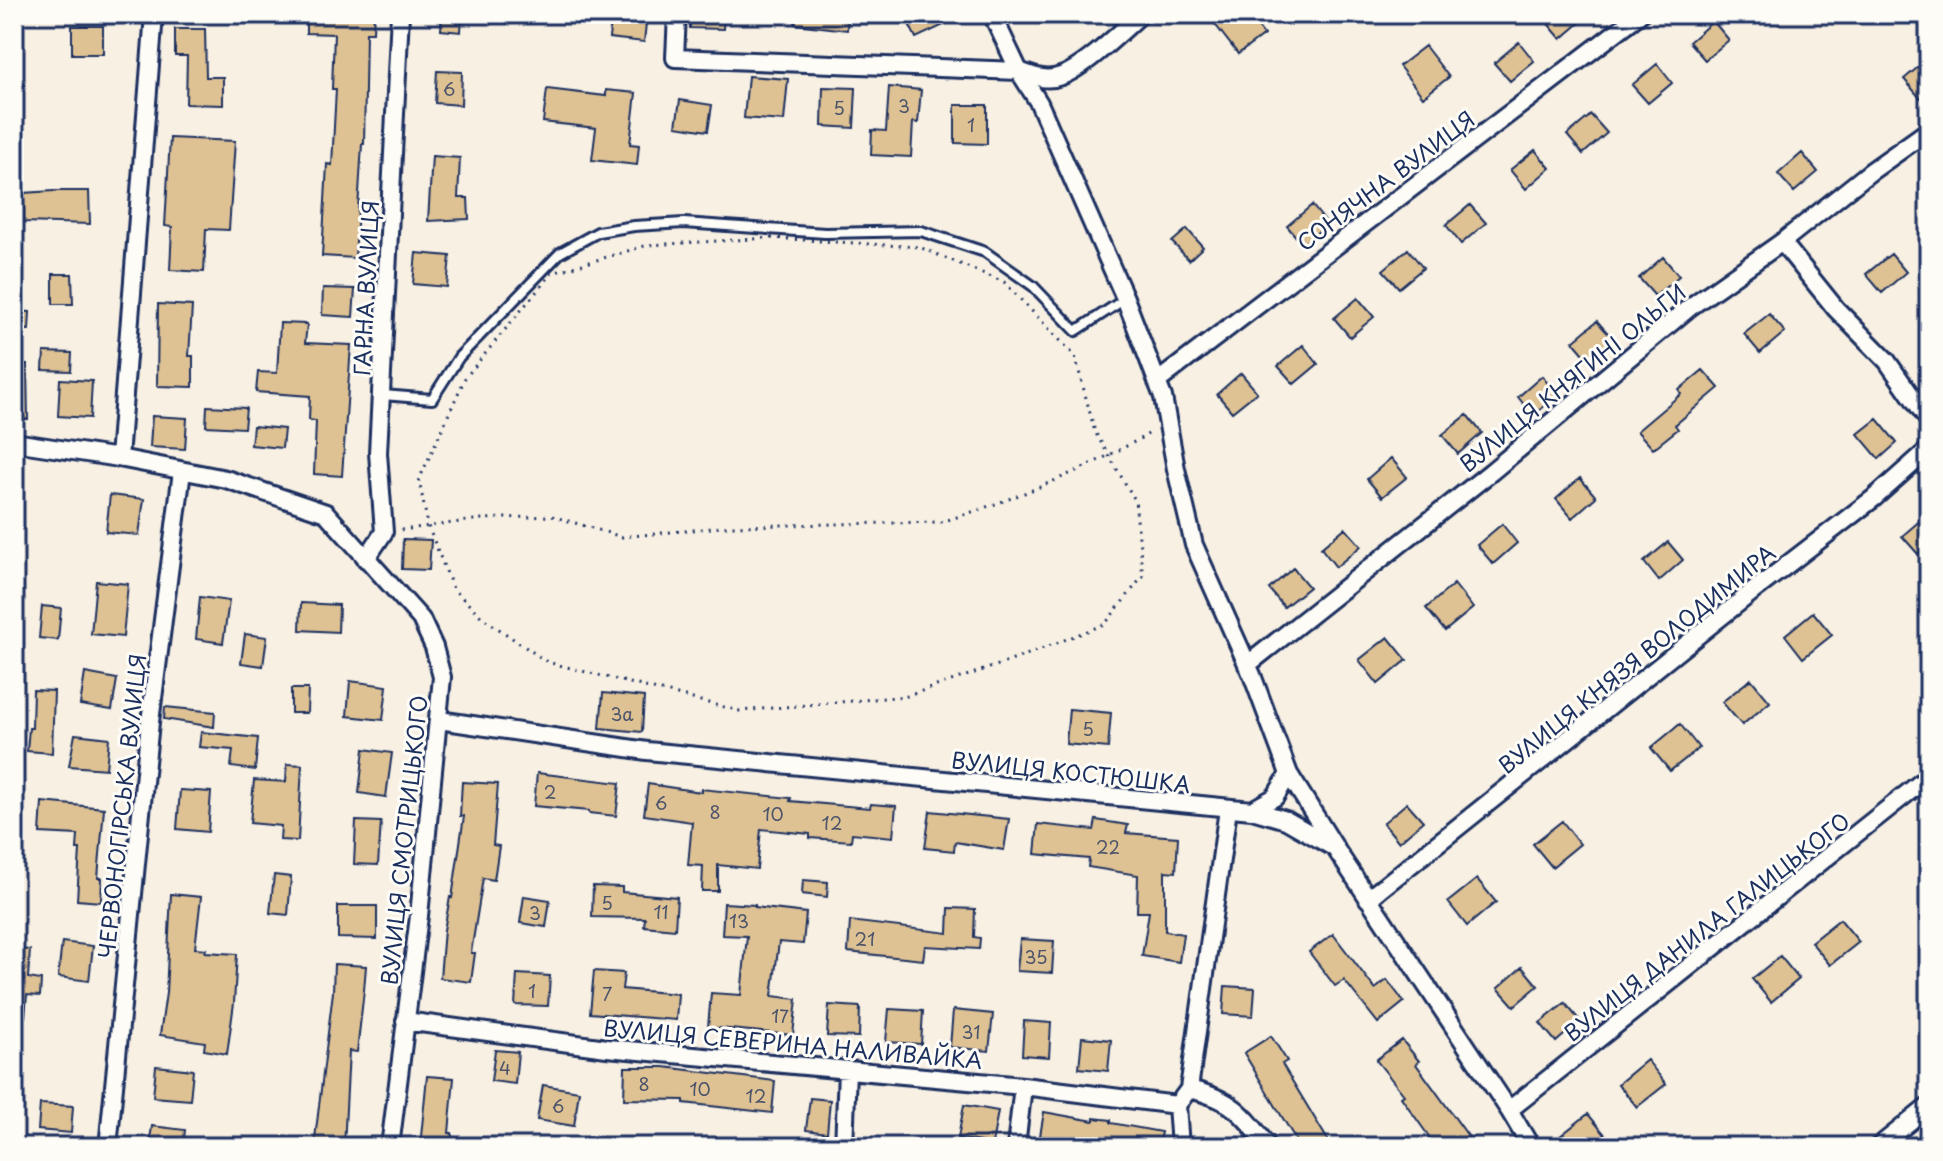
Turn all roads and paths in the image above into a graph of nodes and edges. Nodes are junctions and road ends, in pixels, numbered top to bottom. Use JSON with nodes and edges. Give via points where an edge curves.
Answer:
{"nodes":[{"id":1,"x":154,"y":14,"type":"edge"},
{"id":2,"x":400,"y":14,"type":"edge"},
{"id":3,"x":677,"y":14,"type":"edge"},
{"id":4,"x":992,"y":14,"type":"edge"},
{"id":5,"x":1141,"y":14,"type":"edge"},
{"id":6,"x":1640,"y":14,"type":"edge"},
{"id":7,"x":1019,"y":71,"type":"junction"},
{"id":8,"x":1929,"y":130,"type":"edge"},
{"id":9,"x":1782,"y":242,"type":"junction"},
{"id":10,"x":1125,"y":298,"type":"junction"},
{"id":11,"x":1157,"y":382,"type":"junction"},
{"id":12,"x":383,"y":395,"type":"junction"},
{"id":13,"x":1929,"y":421,"type":"edge"},
{"id":14,"x":1168,"y":423,"type":"junction"},
{"id":15,"x":14,"y":442,"type":"edge"},
{"id":16,"x":1929,"y":449,"type":"edge"},
{"id":17,"x":1111,"y":456,"type":"junction"},
{"id":18,"x":119,"y":458,"type":"junction"},
{"id":19,"x":182,"y":471,"type":"junction"},
{"id":20,"x":428,"y":526,"type":"junction"},
{"id":21,"x":384,"y":532,"type":"junction"},
{"id":22,"x":366,"y":559,"type":"junction"},
{"id":23,"x":1247,"y":665,"type":"junction"},
{"id":24,"x":439,"y":720,"type":"junction"},
{"id":25,"x":1289,"y":774,"type":"junction"},
{"id":26,"x":1929,"y":776,"type":"edge"},
{"id":27,"x":1228,"y":809,"type":"junction"},
{"id":28,"x":1252,"y":810,"type":"junction"},
{"id":29,"x":1335,"y":848,"type":"junction"},
{"id":30,"x":1368,"y":899,"type":"junction"},
{"id":31,"x":405,"y":1021,"type":"junction"},
{"id":32,"x":847,"y":1070,"type":"junction"},
{"id":33,"x":1023,"y":1086,"type":"junction"},
{"id":34,"x":1189,"y":1089,"type":"junction"},
{"id":35,"x":1177,"y":1105,"type":"junction"},
{"id":36,"x":1929,"y":1106,"type":"edge"},
{"id":37,"x":1509,"y":1110,"type":"junction"},
{"id":38,"x":108,"y":1147,"type":"edge"},
{"id":39,"x":390,"y":1147,"type":"edge"},
{"id":40,"x":844,"y":1147,"type":"edge"},
{"id":41,"x":1016,"y":1147,"type":"edge"},
{"id":42,"x":1180,"y":1147,"type":"edge"},
{"id":43,"x":1268,"y":1147,"type":"edge"},
{"id":44,"x":1531,"y":1147,"type":"edge"},
{"id":45,"x":1878,"y":1147,"type":"edge"}],
"edges":[{"from":1,"to":18,"type":"street"},
{"from":2,"to":12,"type":"street","name":"ГАРНА ВУЛИЦЯ"},
{"from":3,"to":7,"type":"street","via":[[675,58]]},
{"from":4,"to":7,"type":"street"},
{"from":5,"to":7,"type":"street","via":[[1062,76],[1039,79]]},
{"from":6,"to":11,"type":"street","name":"СОНЯЧНА ВУЛИЦЯ"},
{"from":7,"to":10,"type":"street","via":[[1039,103]]},
{"from":8,"to":9,"type":"street","name":"ВУЛИЦЯ КНЯГИНІ ОЛЬГИ"},
{"from":9,"to":13,"type":"street","via":[[1887,361]]},
{"from":9,"to":23,"type":"street","name":"ВУЛИЦЯ КНЯГИНІ ОЛЬГИ","via":[[1690,307]]},
{"from":10,"to":11,"type":"street"},
{"from":10,"to":12,"type":"lane","via":[[1076,331],[1033,286],[985,252],[921,231],[634,226],[598,232],[560,253],[459,357],[432,399]]},
{"from":11,"to":14,"type":"street"},
{"from":12,"to":21,"type":"street","name":"ГАРНА ВУЛИЦЯ","via":[[378,453]]},
{"from":14,"to":17,"type":"path"},
{"from":14,"to":23,"type":"street","via":[[1194,545]]},
{"from":15,"to":18,"type":"street","name":"ВУЛИЦЯ СМОТРИЦЬКОГО"},
{"from":16,"to":30,"type":"street","name":"ВУЛИЦЯ КНЯЗЯ ВОЛОДИМИРА"},
{"from":17,"to":20,"type":"path","via":[[941,522],[732,526],[622,537],[552,516]]},
{"from":17,"to":20,"type":"path","via":[[1135,500],[1143,576],[1105,624],[907,696],[740,711],[547,662],[483,618],[453,589]]},
{"from":17,"to":20,"type":"path","via":[[1095,432],[1075,356],[1004,282],[919,247],[771,238],[648,245],[552,273],[465,378],[419,480]]},
{"from":18,"to":19,"type":"street","name":"ВУЛИЦЯ СМОТРИЦЬКОГО"},
{"from":19,"to":22,"type":"street","name":"ВУЛИЦЯ СМОТРИЦЬКОГО","via":[[226,479],[326,513]]},
{"from":19,"to":38,"type":"street","name":"ЧЕРВОНОГІРСЬКА ВУЛИЦЯ","via":[[150,722]]},
{"from":20,"to":21,"type":"path"},
{"from":21,"to":22,"type":"street"},
{"from":22,"to":24,"type":"street","name":"ВУЛИЦЯ СМОТРИЦЬКОГО","via":[[421,619],[434,647],[442,677]]},
{"from":23,"to":25,"type":"street"},
{"from":24,"to":27,"type":"street","name":"ВУЛИЦЯ КОСТЮШКА","via":[[647,751]]},
{"from":24,"to":31,"type":"street","name":"ВУЛИЦЯ СМОТРИЦЬКОГО"},
{"from":25,"to":28,"type":"street","via":[[1275,797]]},
{"from":25,"to":29,"type":"street"},
{"from":26,"to":37,"type":"street","name":"ВУЛИЦЯ ДАНИЛА ГАЛИЦЬКОГО"},
{"from":27,"to":28,"type":"street","name":"ВУЛИЦЯ КОСТЮШКА"},
{"from":27,"to":34,"type":"street"},
{"from":28,"to":29,"type":"street","name":"ВУЛИЦЯ КОСТЮШКА","via":[[1286,820]]},
{"from":29,"to":30,"type":"street","name":"ВУЛИЦЯ КОСТЮШКА"},
{"from":30,"to":37,"type":"street","name":"ВУЛИЦЯ КОСТЮШКА"},
{"from":31,"to":32,"type":"street","name":"ВУЛИЦЯ СЕВЕРИНА НАЛИВАЙКА","via":[[607,1048]]},
{"from":31,"to":39,"type":"street","name":"ВУЛИЦЯ СМОТРИЦЬКОГО"},
{"from":32,"to":33,"type":"street","name":"ВУЛИЦЯ СЕВЕРИНА НАЛИВАЙКА"},
{"from":32,"to":40,"type":"street"},
{"from":33,"to":35,"type":"street","name":"ВУЛИЦЯ СЕВЕРИНА НАЛИВАЙКА"},
{"from":33,"to":41,"type":"street"},
{"from":34,"to":35,"type":"street"},
{"from":34,"to":43,"type":"street","via":[[1212,1094],[1243,1113]]},
{"from":35,"to":42,"type":"street"},
{"from":36,"to":45,"type":"street"},
{"from":37,"to":44,"type":"street","name":"ВУЛИЦЯ КОСТЮШКА"}]}
